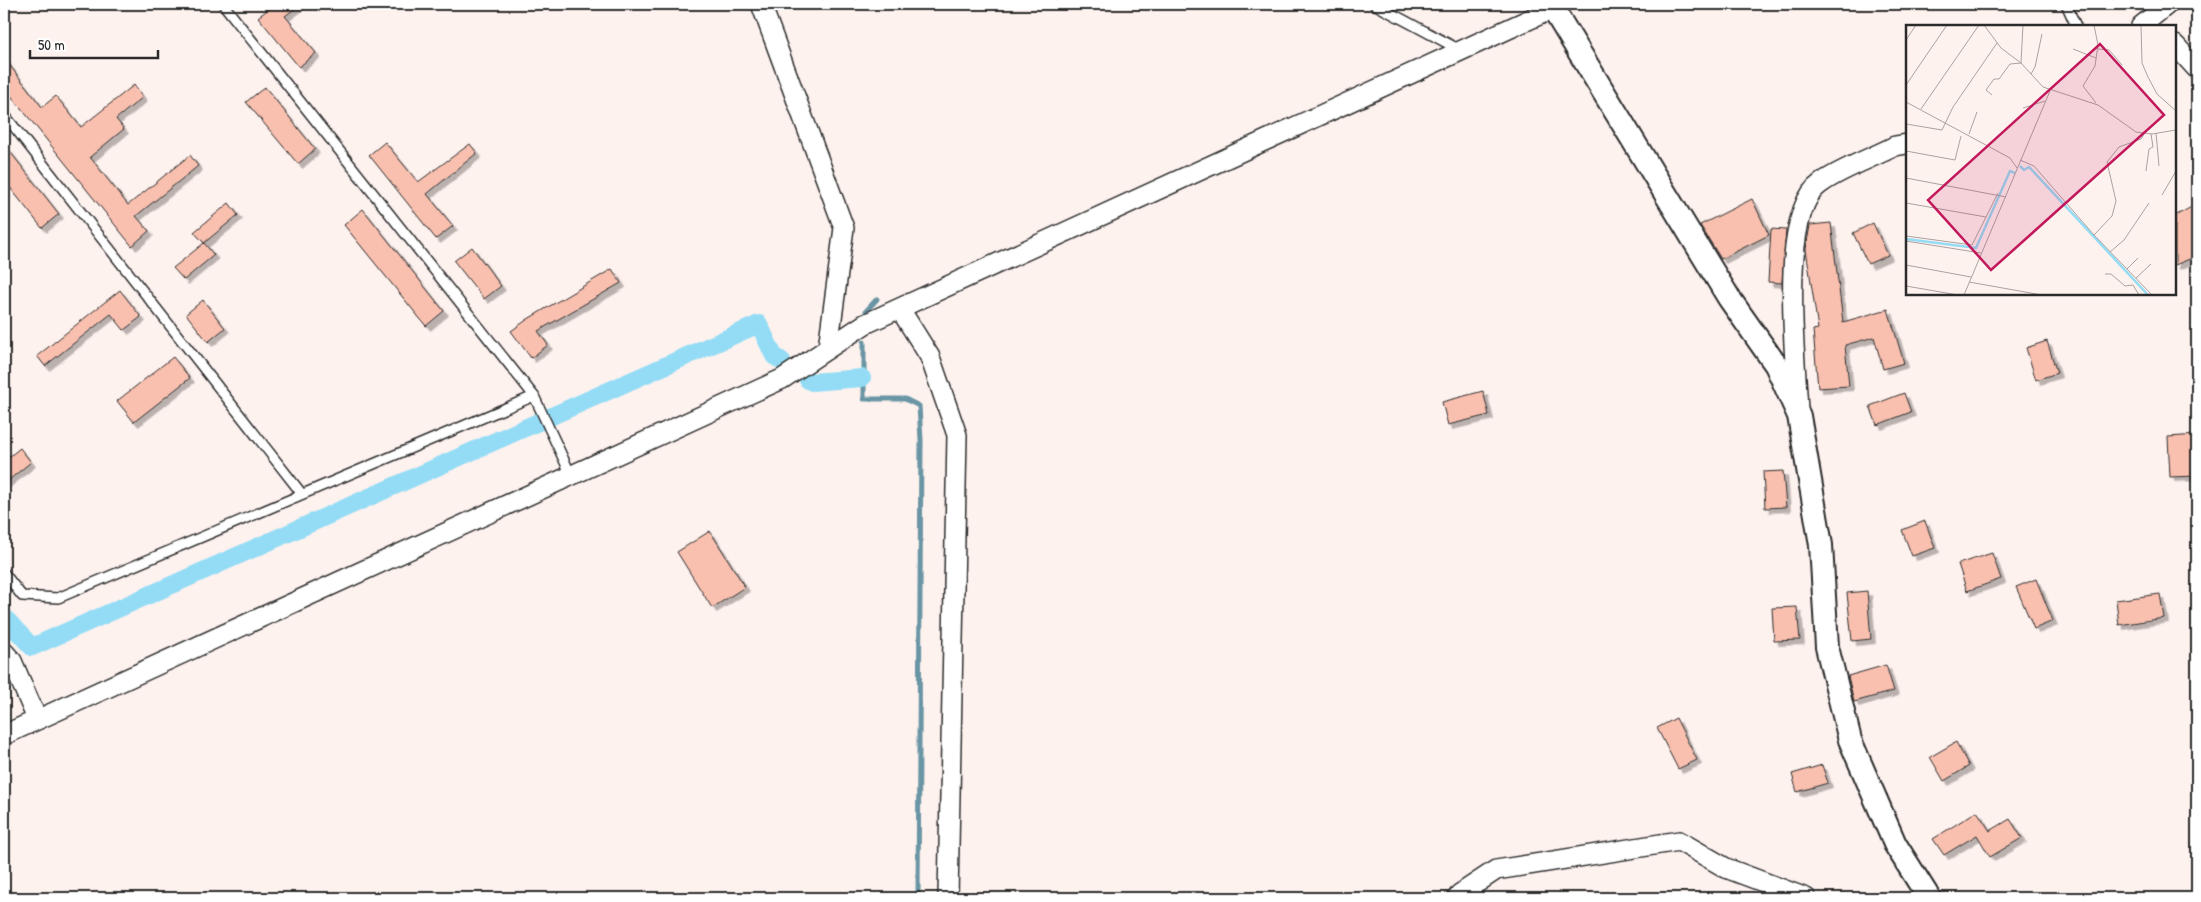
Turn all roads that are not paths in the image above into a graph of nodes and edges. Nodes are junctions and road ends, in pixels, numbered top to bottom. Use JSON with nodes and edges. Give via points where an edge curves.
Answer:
{"nodes":[{"id":1,"x":223,"y":4,"type":"edge"},
{"id":2,"x":761,"y":4,"type":"edge"},
{"id":3,"x":1374,"y":4,"type":"edge"},
{"id":4,"x":2066,"y":4,"type":"edge"},
{"id":5,"x":2168,"y":4,"type":"edge"},
{"id":6,"x":1551,"y":6,"type":"edge"},
{"id":7,"x":2149,"y":24,"type":"edge"},
{"id":8,"x":2076,"y":25,"type":"edge"},
{"id":9,"x":2176,"y":46,"type":"edge"},
{"id":10,"x":1461,"y":50,"type":"junction"},
{"id":11,"x":2197,"y":69,"type":"edge"},
{"id":12,"x":4,"y":114,"type":"edge"},
{"id":13,"x":1906,"y":144,"type":"edge"},
{"id":14,"x":900,"y":309,"type":"junction"},
{"id":15,"x":828,"y":348,"type":"junction"},
{"id":16,"x":534,"y":396,"type":"junction"},
{"id":17,"x":1799,"y":416,"type":"junction"},
{"id":18,"x":571,"y":475,"type":"junction"},
{"id":19,"x":302,"y":494,"type":"junction"},
{"id":20,"x":4,"y":573,"type":"edge"},
{"id":21,"x":4,"y":652,"type":"edge"},
{"id":22,"x":38,"y":719,"type":"junction"},
{"id":23,"x":4,"y":735,"type":"edge"},
{"id":24,"x":948,"y":898,"type":"edge"},
{"id":25,"x":1457,"y":898,"type":"edge"},
{"id":26,"x":1806,"y":898,"type":"edge"},
{"id":27,"x":1929,"y":898,"type":"edge"}],
"edges":[{"from":1,"to":16,"type":"lane"},
{"from":2,"to":15,"type":"street","via":[[844,228]]},
{"from":3,"to":10,"type":"lane"},
{"from":4,"to":8,"type":"lane"},
{"from":5,"to":7,"type":"street"},
{"from":6,"to":10,"type":"street"},
{"from":6,"to":17,"type":"street","via":[[1729,298],[1776,365]]},
{"from":9,"to":11,"type":"street"},
{"from":10,"to":14,"type":"street"},
{"from":12,"to":19,"type":"lane"},
{"from":13,"to":17,"type":"street","via":[[1895,146],[1818,184],[1804,204],[1797,225],[1792,298]]},
{"from":14,"to":15,"type":"street","via":[[865,324]]},
{"from":14,"to":24,"type":"street","via":[[930,357],[957,435]]},
{"from":15,"to":18,"type":"street","via":[[782,379]]},
{"from":16,"to":18,"type":"lane"},
{"from":16,"to":19,"type":"lane"},
{"from":17,"to":27,"type":"street","via":[[1821,545],[1827,647],[1850,740],[1895,844]]},
{"from":18,"to":22,"type":"street"},
{"from":19,"to":20,"type":"lane","via":[[58,598],[22,596]]},
{"from":21,"to":22,"type":"street","via":[[12,661]]},
{"from":22,"to":23,"type":"street"},
{"from":25,"to":26,"type":"street","via":[[1496,870],[1679,841],[1726,868]]}]}
